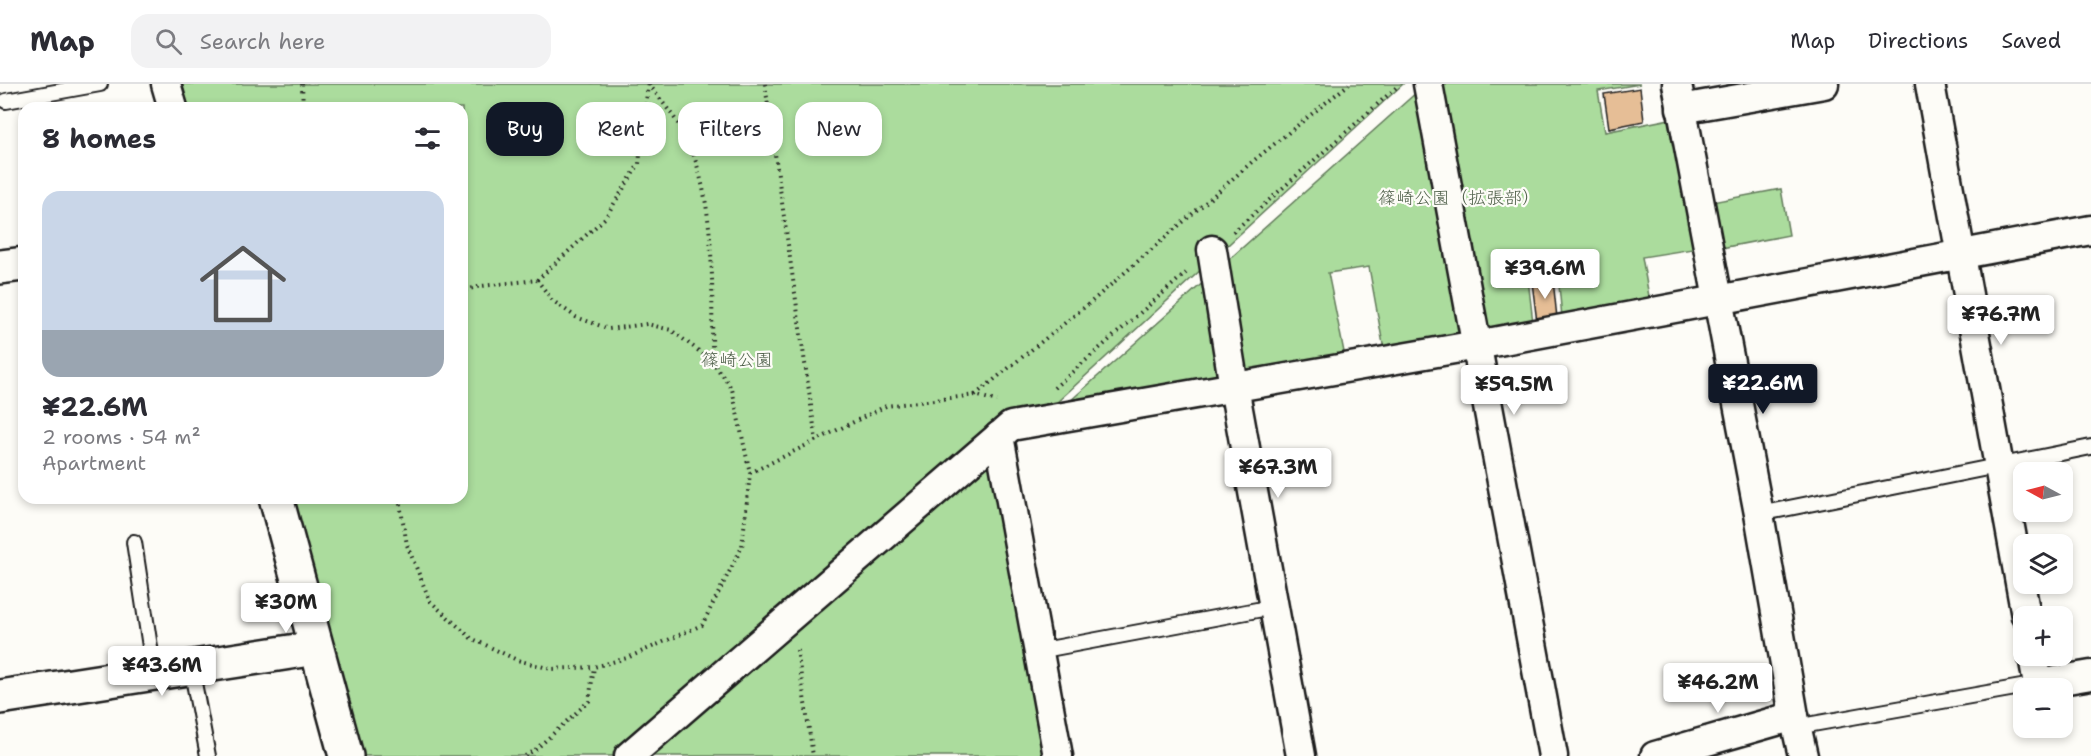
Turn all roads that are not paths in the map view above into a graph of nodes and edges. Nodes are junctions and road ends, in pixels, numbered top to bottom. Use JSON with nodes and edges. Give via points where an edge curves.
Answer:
{"nodes":[{"id":1,"x":100,"y":84,"type":"edge"},
{"id":2,"x":166,"y":84,"type":"edge"},
{"id":3,"x":1428,"y":84,"type":"edge"},
{"id":4,"x":1824,"y":84,"type":"edge"},
{"id":5,"x":1930,"y":84,"type":"edge"},
{"id":6,"x":1679,"y":96,"type":"edge"},
{"id":7,"x":6,"y":101,"type":"dead end"},
{"id":8,"x":171,"y":102,"type":"edge"},
{"id":9,"x":2091,"y":230,"type":"edge"},
{"id":10,"x":1212,"y":250,"type":"dead end"},
{"id":11,"x":1960,"y":256,"type":"junction"},
{"id":12,"x":18,"y":265,"type":"edge"},
{"id":13,"x":0,"y":267,"type":"edge"},
{"id":14,"x":1718,"y":299,"type":"junction"},
{"id":15,"x":1477,"y":345,"type":"junction"},
{"id":16,"x":1234,"y":387,"type":"junction"},
{"id":17,"x":999,"y":436,"type":"junction"},
{"id":18,"x":2091,"y":447,"type":"edge"},
{"id":19,"x":1999,"y":466,"type":"junction"},
{"id":20,"x":278,"y":504,"type":"edge"},
{"id":21,"x":1759,"y":514,"type":"junction"},
{"id":22,"x":134,"y":542,"type":"dead end"},
{"id":23,"x":2024,"y":606,"type":"edge"},
{"id":24,"x":1273,"y":607,"type":"junction"},
{"id":25,"x":316,"y":648,"type":"junction"},
{"id":26,"x":1038,"y":651,"type":"junction"},
{"id":27,"x":191,"y":667,"type":"junction"},
{"id":28,"x":154,"y":673,"type":"junction"},
{"id":29,"x":2091,"y":675,"type":"edge"},
{"id":30,"x":2073,"y":678,"type":"edge"},
{"id":31,"x":2013,"y":688,"type":"edge"},
{"id":32,"x":0,"y":697,"type":"edge"},
{"id":33,"x":1795,"y":722,"type":"junction"},
{"id":34,"x":208,"y":756,"type":"edge"},
{"id":35,"x":346,"y":756,"type":"edge"},
{"id":36,"x":628,"y":756,"type":"edge"},
{"id":37,"x":1059,"y":756,"type":"edge"},
{"id":38,"x":1300,"y":756,"type":"edge"},
{"id":39,"x":1553,"y":756,"type":"edge"},
{"id":40,"x":1655,"y":756,"type":"edge"},
{"id":41,"x":1803,"y":756,"type":"edge"}],
"edges":[{"from":1,"to":7,"type":"lane"},
{"from":2,"to":8,"type":"street"},
{"from":3,"to":15,"type":"street"},
{"from":4,"to":6,"type":"street"},
{"from":5,"to":11,"type":"street"},
{"from":6,"to":14,"type":"street"},
{"from":9,"to":11,"type":"street"},
{"from":10,"to":16,"type":"street"},
{"from":11,"to":14,"type":"street"},
{"from":11,"to":19,"type":"street"},
{"from":12,"to":13,"type":"street"},
{"from":14,"to":15,"type":"street"},
{"from":14,"to":21,"type":"street"},
{"from":15,"to":16,"type":"street"},
{"from":15,"to":39,"type":"street"},
{"from":16,"to":17,"type":"street","via":[[1011,426]]},
{"from":16,"to":24,"type":"street"},
{"from":17,"to":26,"type":"street"},
{"from":17,"to":36,"type":"street"},
{"from":18,"to":19,"type":"lane"},
{"from":19,"to":21,"type":"lane"},
{"from":19,"to":23,"type":"street"},
{"from":20,"to":25,"type":"street"},
{"from":21,"to":33,"type":"street"},
{"from":22,"to":28,"type":"lane"},
{"from":24,"to":26,"type":"lane"},
{"from":24,"to":38,"type":"street"},
{"from":25,"to":27,"type":"street"},
{"from":25,"to":35,"type":"street"},
{"from":26,"to":37,"type":"street"},
{"from":27,"to":28,"type":"street"},
{"from":27,"to":34,"type":"lane"},
{"from":28,"to":32,"type":"street"},
{"from":29,"to":30,"type":"street"},
{"from":31,"to":33,"type":"lane"},
{"from":33,"to":40,"type":"street"},
{"from":33,"to":41,"type":"street"}]}
